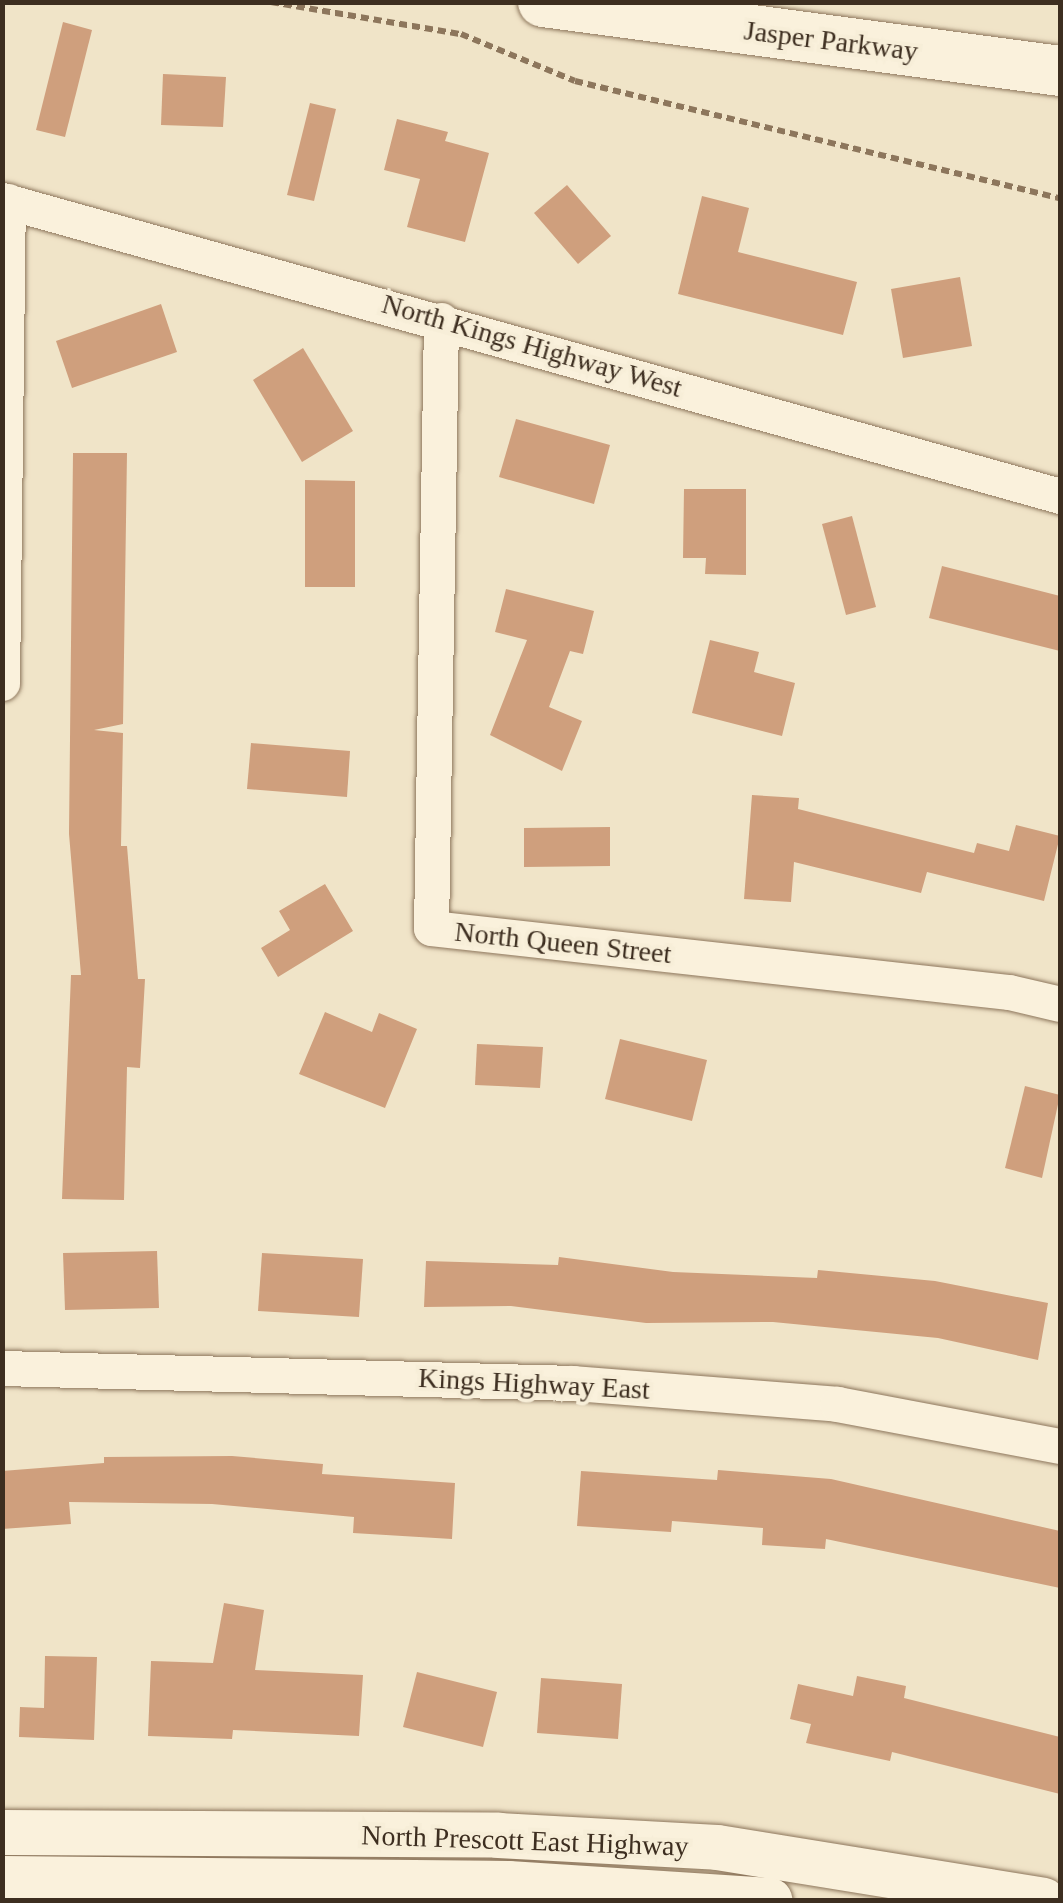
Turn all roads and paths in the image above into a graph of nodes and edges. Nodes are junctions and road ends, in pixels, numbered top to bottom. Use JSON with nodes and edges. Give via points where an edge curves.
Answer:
{"nodes":[{"id":1,"x":271,"y":2,"type":"edge"},
{"id":2,"x":543,"y":2,"type":"edge"},
{"id":3,"x":1060,"y":71,"type":"edge"},
{"id":4,"x":1060,"y":198,"type":"edge"},
{"id":5,"x":5,"y":200,"type":"edge"},
{"id":6,"x":441,"y":320,"type":"junction"},
{"id":7,"x":1060,"y":496,"type":"edge"},
{"id":8,"x":2,"y":683,"type":"edge"},
{"id":9,"x":1060,"y":1004,"type":"edge"},
{"id":10,"x":2,"y":1368,"type":"edge"},
{"id":11,"x":1060,"y":1446,"type":"edge"},
{"id":12,"x":2,"y":1832,"type":"edge"},
{"id":13,"x":444,"y":1835,"type":"junction"},
{"id":14,"x":2,"y":1878,"type":"edge"},
{"id":15,"x":444,"y":1883,"type":"junction"},
{"id":16,"x":769,"y":1900,"type":"edge"},
{"id":17,"x":1043,"y":1900,"type":"edge"}],
"edges":[{"from":1,"to":4,"type":"path","via":[[462,34],[575,81]]},
{"from":2,"to":3,"type":"main road","name":"Jasper Parkway"},
{"from":5,"to":6,"type":"street","name":"North Kings Highway West"},
{"from":5,"to":8,"type":"street"},
{"from":6,"to":7,"type":"street","name":"North Kings Highway West"},
{"from":6,"to":9,"type":"street","name":"North Queen Street","via":[[431,928],[1010,992]]},
{"from":10,"to":11,"type":"street","name":"Kings Highway East","via":[[573,1383],[837,1404]]},
{"from":12,"to":13,"type":"street","name":"North Prescott East Highway"},
{"from":13,"to":15,"type":"street"},
{"from":13,"to":17,"type":"street","name":"North Prescott East Highway","via":[[716,1848]]},
{"from":14,"to":15,"type":"street","name":"North Prescott East Highway"},
{"from":15,"to":16,"type":"street","name":"North Prescott East Highway"}]}
